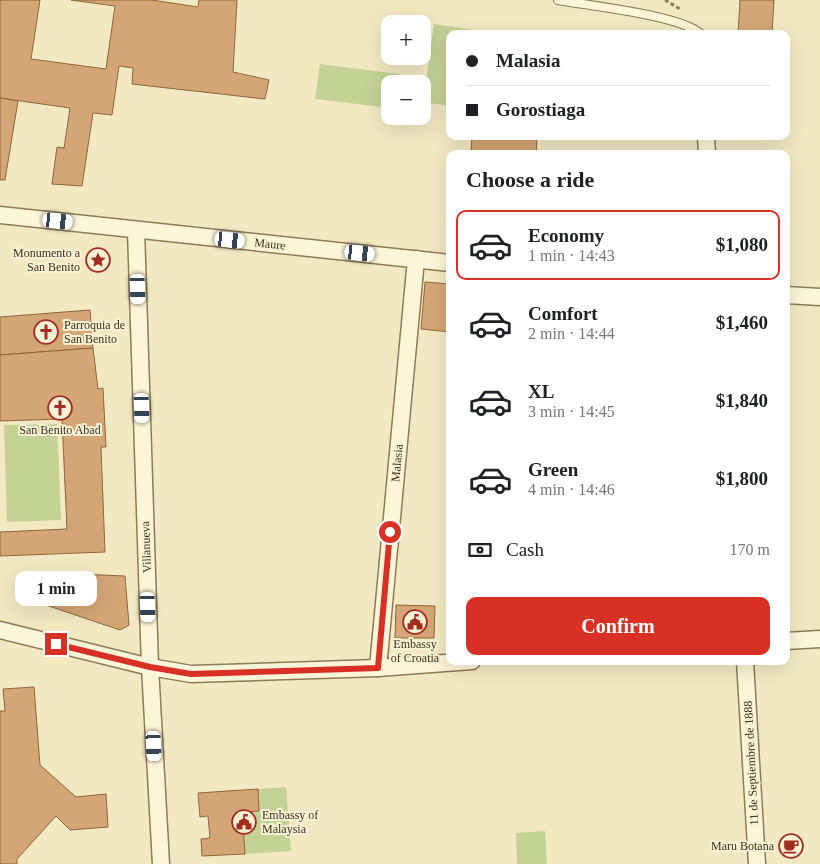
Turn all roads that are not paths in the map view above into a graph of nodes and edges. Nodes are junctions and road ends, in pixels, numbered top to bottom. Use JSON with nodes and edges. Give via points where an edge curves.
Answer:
{"nodes":[{"id":1,"x":558,"y":0,"type":"edge"},
{"id":2,"x":697,"y":30,"type":"edge"},
{"id":3,"x":0,"y":215,"type":"edge"},
{"id":4,"x":136,"y":230,"type":"junction"},
{"id":5,"x":416,"y":259,"type":"junction"},
{"id":6,"x":446,"y":263,"type":"edge"},
{"id":7,"x":790,"y":295,"type":"edge"},
{"id":8,"x":820,"y":297,"type":"edge"},
{"id":9,"x":0,"y":630,"type":"edge"},
{"id":10,"x":820,"y":639,"type":"edge"},
{"id":11,"x":790,"y":641,"type":"edge"},
{"id":12,"x":446,"y":663,"type":"edge"},
{"id":13,"x":745,"y":665,"type":"edge"},
{"id":14,"x":150,"y":667,"type":"junction"},
{"id":15,"x":378,"y":668,"type":"junction"},
{"id":16,"x":161,"y":864,"type":"edge"},
{"id":17,"x":757,"y":864,"type":"edge"}],
"edges":[{"from":1,"to":2,"type":"lane","via":[[668,19]]},
{"from":3,"to":4,"type":"street","name":"Maure"},
{"from":4,"to":5,"type":"street","name":"Maure"},
{"from":4,"to":14,"type":"street","name":"Villanueva"},
{"from":5,"to":6,"type":"street","name":"Maure"},
{"from":5,"to":15,"type":"street","name":"Malasia"},
{"from":7,"to":8,"type":"street"},
{"from":9,"to":14,"type":"street"},
{"from":10,"to":11,"type":"street"},
{"from":12,"to":15,"type":"street"},
{"from":13,"to":17,"type":"street","name":"11 de Septiembre de 1888"},
{"from":14,"to":15,"type":"street","via":[[191,674]]},
{"from":14,"to":16,"type":"street","name":"Villanueva"}]}
